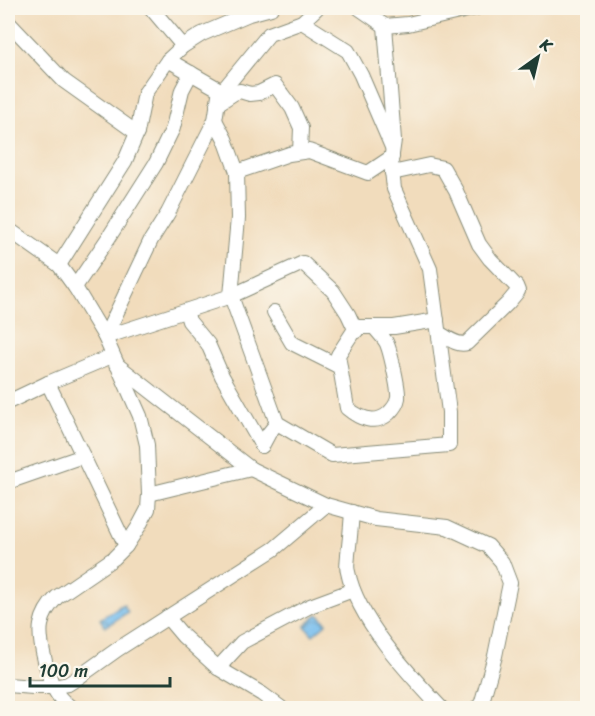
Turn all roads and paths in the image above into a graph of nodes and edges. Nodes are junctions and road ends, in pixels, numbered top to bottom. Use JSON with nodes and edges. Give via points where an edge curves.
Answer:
{"nodes":[{"id":1,"x":151,"y":8,"type":"edge"},
{"id":2,"x":271,"y":8,"type":"edge"},
{"id":3,"x":317,"y":8,"type":"edge"},
{"id":4,"x":359,"y":8,"type":"edge"},
{"id":5,"x":476,"y":8,"type":"edge"},
{"id":6,"x":8,"y":22,"type":"edge"},
{"id":7,"x":302,"y":22,"type":"junction"},
{"id":8,"x":385,"y":26,"type":"junction"},
{"id":9,"x":183,"y":46,"type":"junction"},
{"id":10,"x":168,"y":60,"type":"junction"},
{"id":11,"x":191,"y":73,"type":"junction"},
{"id":12,"x":220,"y":98,"type":"junction"},
{"id":13,"x":215,"y":120,"type":"junction"},
{"id":14,"x":137,"y":133,"type":"junction"},
{"id":15,"x":300,"y":152,"type":"junction"},
{"id":16,"x":392,"y":153,"type":"junction"},
{"id":17,"x":237,"y":172,"type":"junction"},
{"id":18,"x":392,"y":173,"type":"junction"},
{"id":19,"x":8,"y":229,"type":"edge"},
{"id":20,"x":58,"y":264,"type":"junction"},
{"id":21,"x":75,"y":286,"type":"junction"},
{"id":22,"x":231,"y":296,"type":"junction"},
{"id":23,"x":186,"y":311,"type":"junction"},
{"id":24,"x":274,"y":312,"type":"dead end"},
{"id":25,"x":374,"y":327,"type":"junction"},
{"id":26,"x":438,"y":327,"type":"junction"},
{"id":27,"x":356,"y":331,"type":"junction"},
{"id":28,"x":105,"y":337,"type":"junction"},
{"id":29,"x":114,"y":360,"type":"junction"},
{"id":30,"x":340,"y":367,"type":"junction"},
{"id":31,"x":48,"y":383,"type":"junction"},
{"id":32,"x":8,"y":402,"type":"edge"},
{"id":33,"x":277,"y":423,"type":"junction"},
{"id":34,"x":83,"y":456,"type":"junction"},
{"id":35,"x":251,"y":469,"type":"junction"},
{"id":36,"x":8,"y":482,"type":"edge"},
{"id":37,"x":149,"y":494,"type":"junction"},
{"id":38,"x":326,"y":505,"type":"junction"},
{"id":39,"x":352,"y":512,"type":"junction"},
{"id":40,"x":126,"y":546,"type":"junction"},
{"id":41,"x":353,"y":590,"type":"junction"},
{"id":42,"x":167,"y":617,"type":"junction"},
{"id":43,"x":218,"y":668,"type":"junction"},
{"id":44,"x":8,"y":685,"type":"edge"},
{"id":45,"x":53,"y":687,"type":"junction"},
{"id":46,"x":71,"y":708,"type":"edge"},
{"id":47,"x":281,"y":708,"type":"edge"},
{"id":48,"x":441,"y":708,"type":"edge"},
{"id":49,"x":476,"y":708,"type":"edge"}],
"edges":[{"from":1,"to":9,"type":"street"},
{"from":2,"to":9,"type":"street","via":[[202,34]]},
{"from":3,"to":7,"type":"street"},
{"from":4,"to":8,"type":"street"},
{"from":5,"to":8,"type":"street"},
{"from":6,"to":14,"type":"street","via":[[64,81]]},
{"from":7,"to":12,"type":"street","via":[[269,34]]},
{"from":7,"to":16,"type":"street","via":[[348,51]]},
{"from":8,"to":16,"type":"street"},
{"from":9,"to":10,"type":"street"},
{"from":10,"to":11,"type":"street"},
{"from":10,"to":14,"type":"street","via":[[145,93]]},
{"from":11,"to":12,"type":"street"},
{"from":11,"to":21,"type":"street","via":[[173,128],[156,163]]},
{"from":12,"to":13,"type":"street"},
{"from":12,"to":15,"type":"street","via":[[240,91],[259,93],[275,85],[301,128]]},
{"from":13,"to":17,"type":"street"},
{"from":13,"to":28,"type":"street"},
{"from":14,"to":20,"type":"street","via":[[124,161]]},
{"from":15,"to":16,"type":"street","via":[[309,151],[368,173]]},
{"from":15,"to":17,"type":"street"},
{"from":16,"to":18,"type":"street"},
{"from":17,"to":22,"type":"street","via":[[238,218]]},
{"from":18,"to":26,"type":"street","via":[[393,189],[430,269]]},
{"from":18,"to":26,"type":"street","via":[[429,165],[443,168],[479,244],[518,291],[467,343],[457,344]]},
{"from":19,"to":20,"type":"street"},
{"from":20,"to":21,"type":"street"},
{"from":21,"to":28,"type":"street"},
{"from":22,"to":23,"type":"street"},
{"from":22,"to":27,"type":"street","via":[[303,263],[333,291]]},
{"from":22,"to":33,"type":"street"},
{"from":23,"to":28,"type":"street"},
{"from":23,"to":33,"type":"street","via":[[262,446]]},
{"from":24,"to":30,"type":"street","via":[[292,343]]},
{"from":25,"to":26,"type":"street"},
{"from":25,"to":27,"type":"street","via":[[357,327]]},
{"from":25,"to":30,"type":"street","via":[[386,343],[398,390],[394,409],[378,420],[353,413],[347,408]]},
{"from":26,"to":33,"type":"street","via":[[449,412],[449,445],[332,455]]},
{"from":27,"to":30,"type":"street","via":[[338,355]]},
{"from":28,"to":29,"type":"street"},
{"from":29,"to":31,"type":"street"},
{"from":29,"to":35,"type":"street"},
{"from":29,"to":37,"type":"street","via":[[140,416],[147,445]]},
{"from":31,"to":32,"type":"street"},
{"from":31,"to":34,"type":"street"},
{"from":34,"to":36,"type":"street"},
{"from":34,"to":40,"type":"street"},
{"from":35,"to":37,"type":"street"},
{"from":35,"to":38,"type":"street"},
{"from":37,"to":40,"type":"street","via":[[145,517]]},
{"from":38,"to":39,"type":"street"},
{"from":38,"to":42,"type":"street","via":[[274,549]]},
{"from":39,"to":41,"type":"street","via":[[347,570]]},
{"from":39,"to":49,"type":"street","via":[[376,519],[447,527],[488,546],[502,562],[510,583],[495,656],[481,705]]},
{"from":40,"to":45,"type":"street","via":[[50,603],[40,636]]},
{"from":41,"to":43,"type":"street","via":[[310,606],[242,642]]},
{"from":41,"to":48,"type":"street","via":[[378,634]]},
{"from":42,"to":43,"type":"street"},
{"from":42,"to":45,"type":"street","via":[[68,684]]},
{"from":43,"to":47,"type":"street"},
{"from":44,"to":45,"type":"street"},
{"from":45,"to":46,"type":"street"}]}
